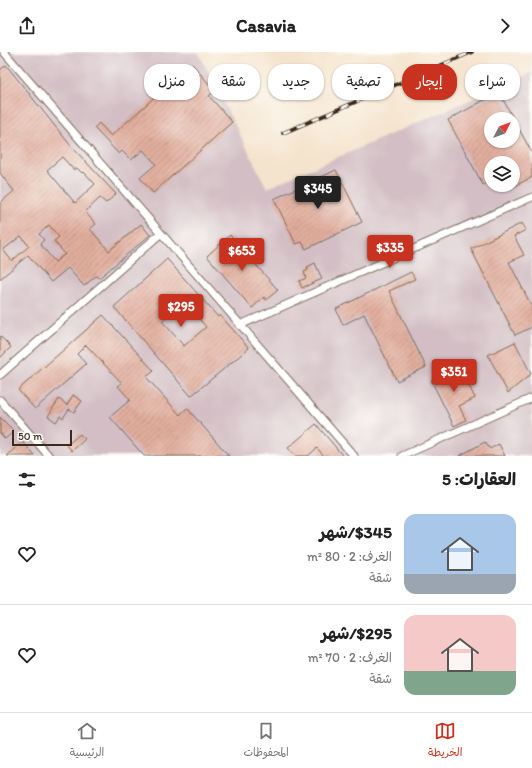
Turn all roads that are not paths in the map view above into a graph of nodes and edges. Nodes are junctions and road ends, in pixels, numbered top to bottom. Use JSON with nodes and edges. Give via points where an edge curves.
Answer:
{"nodes":[{"id":1,"x":4,"y":52,"type":"edge"},
{"id":2,"x":532,"y":197,"type":"edge"},
{"id":3,"x":160,"y":234,"type":"junction"},
{"id":4,"x":240,"y":324,"type":"junction"},
{"id":5,"x":0,"y":374,"type":"edge"},
{"id":6,"x":532,"y":398,"type":"edge"},
{"id":7,"x":0,"y":400,"type":"edge"},
{"id":8,"x":49,"y":456,"type":"edge"},
{"id":9,"x":354,"y":456,"type":"edge"},
{"id":10,"x":402,"y":456,"type":"edge"}],
"edges":[{"from":1,"to":3,"type":"street"},
{"from":2,"to":4,"type":"street"},
{"from":3,"to":4,"type":"street"},
{"from":3,"to":5,"type":"street"},
{"from":4,"to":9,"type":"street"},
{"from":6,"to":10,"type":"street"},
{"from":7,"to":8,"type":"street"}]}
